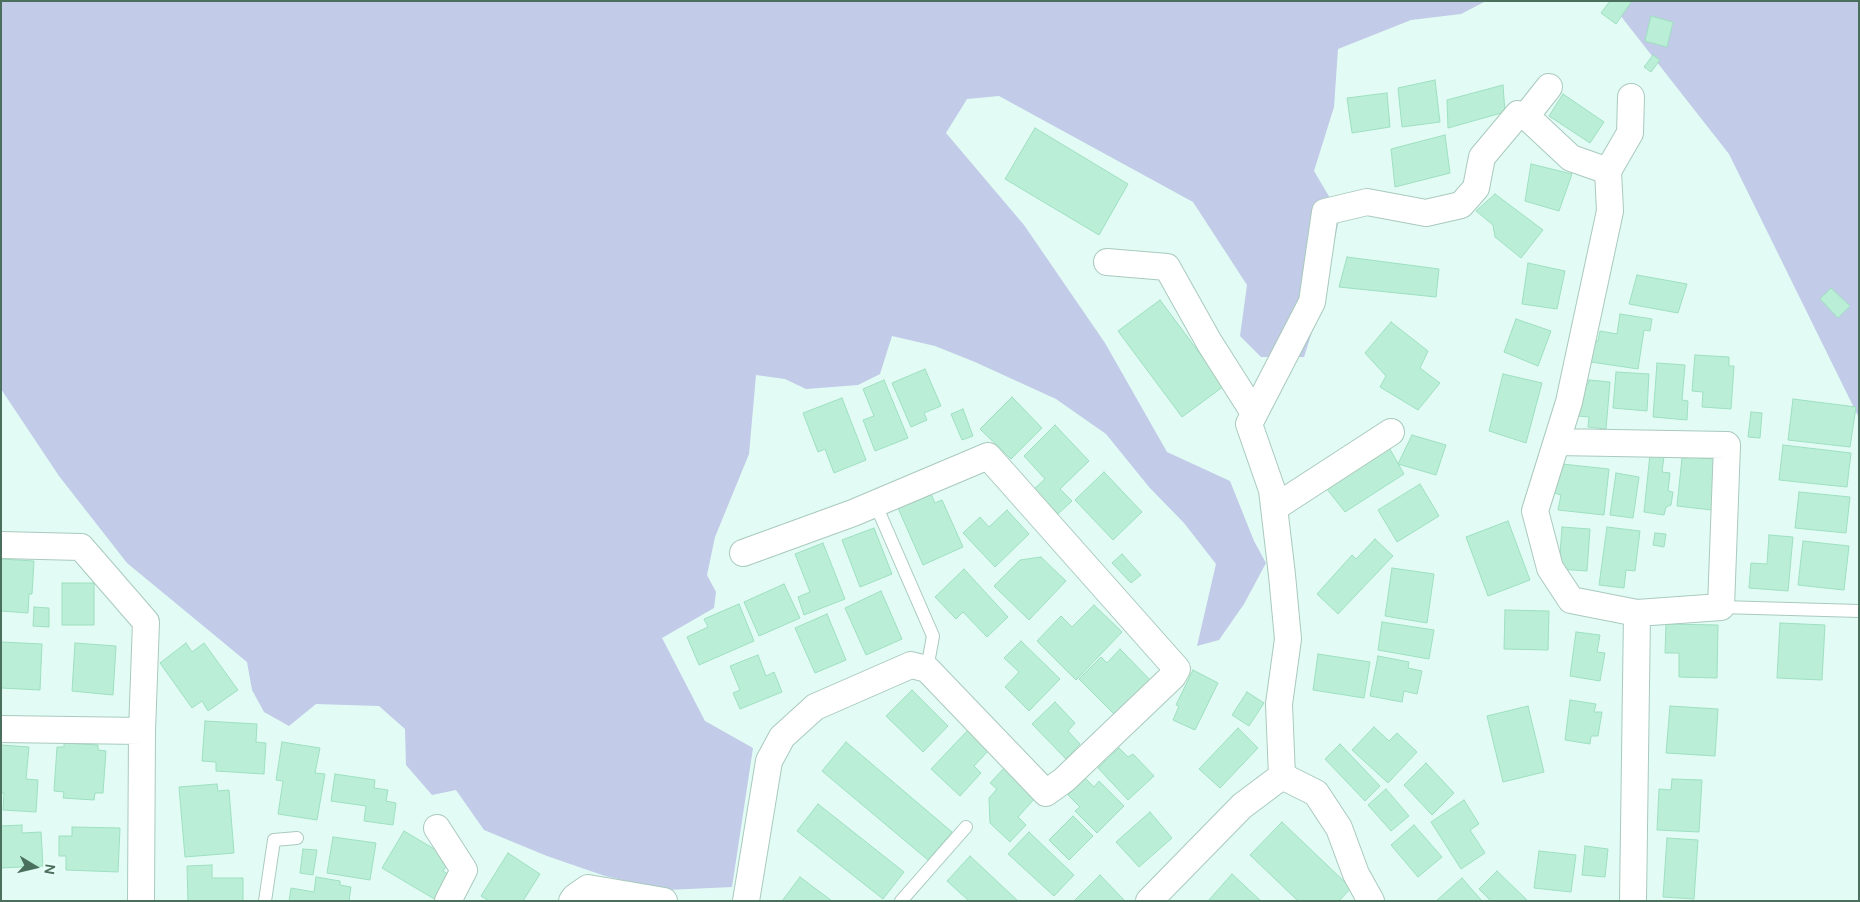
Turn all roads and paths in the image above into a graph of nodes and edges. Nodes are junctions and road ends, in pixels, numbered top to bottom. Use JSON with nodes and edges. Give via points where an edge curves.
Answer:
{"nodes":[{"id":1,"x":1550,"y":87,"type":"dead end"},
{"id":2,"x":1631,"y":97,"type":"dead end"},
{"id":3,"x":1526,"y":116,"type":"junction"},
{"id":4,"x":1608,"y":171,"type":"junction"},
{"id":5,"x":1107,"y":262,"type":"dead end"},
{"id":6,"x":1254,"y":413,"type":"junction"},
{"id":7,"x":1391,"y":432,"type":"dead end"},
{"id":8,"x":1557,"y":442,"type":"junction"},
{"id":9,"x":875,"y":503,"type":"junction"},
{"id":10,"x":1274,"y":508,"type":"junction"},
{"id":11,"x":1,"y":545,"type":"edge"},
{"id":12,"x":743,"y":553,"type":"dead end"},
{"id":13,"x":1721,"y":607,"type":"junction"},
{"id":14,"x":1859,"y":612,"type":"edge"},
{"id":15,"x":1637,"y":613,"type":"junction"},
{"id":16,"x":928,"y":669,"type":"junction"},
{"id":17,"x":1,"y":729,"type":"edge"},
{"id":18,"x":142,"y":731,"type":"junction"},
{"id":19,"x":1282,"y":776,"type":"junction"},
{"id":20,"x":966,"y":827,"type":"dead end"},
{"id":21,"x":438,"y":828,"type":"dead end"},
{"id":22,"x":297,"y":838,"type":"dead end"},
{"id":23,"x":141,"y":901,"type":"edge"},
{"id":24,"x":265,"y":901,"type":"edge"},
{"id":25,"x":448,"y":901,"type":"edge"},
{"id":26,"x":572,"y":901,"type":"edge"},
{"id":27,"x":664,"y":901,"type":"edge"},
{"id":28,"x":746,"y":901,"type":"edge"},
{"id":29,"x":901,"y":901,"type":"edge"},
{"id":30,"x":1148,"y":901,"type":"edge"},
{"id":31,"x":1371,"y":901,"type":"edge"},
{"id":32,"x":1633,"y":901,"type":"edge"}],
"edges":[{"from":1,"to":3,"type":"street"},
{"from":2,"to":4,"type":"street","via":[[1630,133]]},
{"from":3,"to":4,"type":"street","via":[[1571,158]]},
{"from":3,"to":6,"type":"street","via":[[1518,114],[1482,157],[1476,188],[1461,205],[1426,213],[1366,202],[1325,212],[1312,302]]},
{"from":4,"to":8,"type":"street","via":[[1610,211],[1569,402]]},
{"from":5,"to":6,"type":"street","via":[[1167,267]]},
{"from":6,"to":10,"type":"street","via":[[1249,424],[1272,490]]},
{"from":7,"to":10,"type":"street"},
{"from":8,"to":13,"type":"street","via":[[1727,445]]},
{"from":8,"to":15,"type":"street","via":[[1535,512],[1550,568],[1571,600]]},
{"from":9,"to":12,"type":"street"},
{"from":9,"to":16,"type":"lane","via":[[933,636]]},
{"from":9,"to":16,"type":"street","via":[[988,456],[1177,669],[1064,780],[1046,793]]},
{"from":10,"to":19,"type":"street","via":[[1288,638],[1279,704]]},
{"from":11,"to":18,"type":"street","via":[[81,547],[146,622]]},
{"from":13,"to":14,"type":"lane"},
{"from":13,"to":15,"type":"street"},
{"from":15,"to":32,"type":"street"},
{"from":16,"to":28,"type":"street","via":[[911,665],[815,707],[782,737],[770,762]]},
{"from":17,"to":18,"type":"street"},
{"from":18,"to":23,"type":"street"},
{"from":19,"to":30,"type":"street","via":[[1242,806]]},
{"from":19,"to":31,"type":"street","via":[[1316,793],[1339,828],[1356,874]]},
{"from":20,"to":29,"type":"lane"},
{"from":21,"to":25,"type":"street","via":[[464,870]]},
{"from":22,"to":24,"type":"lane","via":[[274,840]]},
{"from":26,"to":27,"type":"street","via":[[588,888]]}]}
